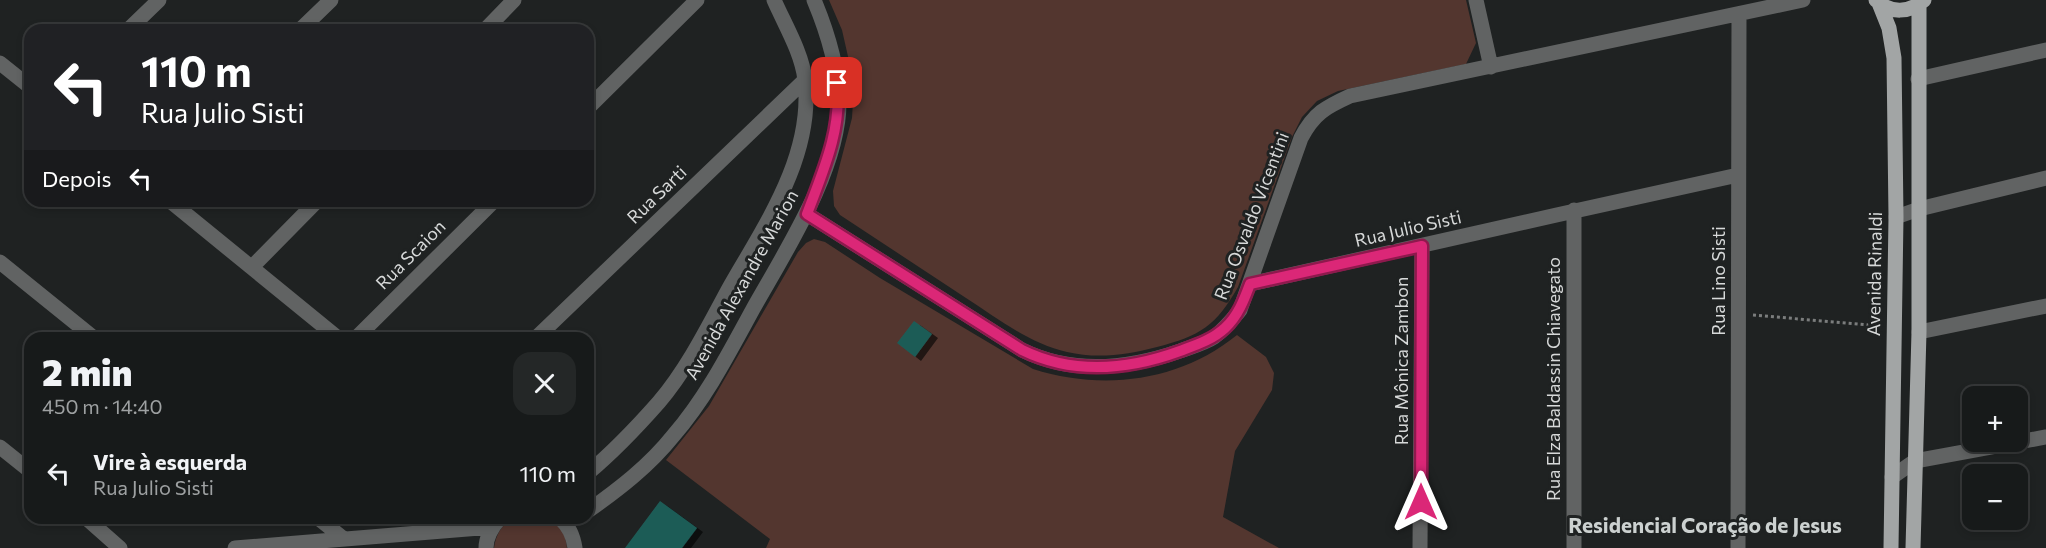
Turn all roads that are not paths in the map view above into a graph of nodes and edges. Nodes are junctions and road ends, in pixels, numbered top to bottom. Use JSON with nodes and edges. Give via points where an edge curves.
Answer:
{"nodes":[{"id":1,"x":159,"y":0,"type":"edge"},
{"id":2,"x":331,"y":0,"type":"edge"},
{"id":3,"x":514,"y":0,"type":"edge"},
{"id":4,"x":697,"y":0,"type":"edge"},
{"id":5,"x":774,"y":0,"type":"edge"},
{"id":6,"x":813,"y":0,"type":"edge"},
{"id":7,"x":1476,"y":0,"type":"edge"},
{"id":8,"x":1803,"y":0,"type":"edge"},
{"id":9,"x":1878,"y":2,"type":"edge"},
{"id":10,"x":1922,"y":3,"type":"edge"},
{"id":11,"x":1739,"y":14,"type":"junction"},
{"id":12,"x":134,"y":24,"type":"edge"},
{"id":13,"x":306,"y":24,"type":"edge"},
{"id":14,"x":491,"y":24,"type":"edge"},
{"id":15,"x":2046,"y":50,"type":"edge"},
{"id":16,"x":0,"y":63,"type":"edge"},
{"id":17,"x":1491,"y":67,"type":"junction"},
{"id":18,"x":1918,"y":79,"type":"junction"},
{"id":19,"x":805,"y":80,"type":"junction"},
{"id":20,"x":24,"y":82,"type":"edge"},
{"id":21,"x":594,"y":102,"type":"edge"},
{"id":22,"x":1738,"y":174,"type":"junction"},
{"id":23,"x":2046,"y":178,"type":"edge"},
{"id":24,"x":177,"y":207,"type":"edge"},
{"id":25,"x":311,"y":207,"type":"edge"},
{"id":26,"x":488,"y":207,"type":"edge"},
{"id":27,"x":1919,"y":209,"type":"junction"},
{"id":28,"x":1574,"y":210,"type":"junction"},
{"id":29,"x":807,"y":214,"type":"junction"},
{"id":30,"x":1896,"y":217,"type":"junction"},
{"id":31,"x":1422,"y":246,"type":"junction"},
{"id":32,"x":0,"y":262,"type":"edge"},
{"id":33,"x":252,"y":267,"type":"junction"},
{"id":34,"x":1250,"y":284,"type":"junction"},
{"id":35,"x":2046,"y":306,"type":"edge"},
{"id":36,"x":87,"y":332,"type":"edge"},
{"id":37,"x":331,"y":332,"type":"edge"},
{"id":38,"x":362,"y":332,"type":"edge"},
{"id":39,"x":542,"y":332,"type":"edge"},
{"id":40,"x":1919,"y":332,"type":"junction"},
{"id":41,"x":2046,"y":437,"type":"edge"},
{"id":42,"x":0,"y":447,"type":"edge"},
{"id":43,"x":1915,"y":461,"type":"junction"},
{"id":44,"x":24,"y":466,"type":"edge"},
{"id":45,"x":594,"y":468,"type":"edge"},
{"id":46,"x":1892,"y":477,"type":"junction"},
{"id":47,"x":594,"y":507,"type":"edge"},
{"id":48,"x":93,"y":524,"type":"edge"},
{"id":49,"x":325,"y":524,"type":"edge"},
{"id":50,"x":478,"y":524,"type":"edge"},
{"id":51,"x":495,"y":524,"type":"edge"},
{"id":52,"x":570,"y":524,"type":"edge"},
{"id":53,"x":344,"y":539,"type":"junction"},
{"id":54,"x":120,"y":548,"type":"edge"},
{"id":55,"x":235,"y":548,"type":"edge"},
{"id":56,"x":486,"y":548,"type":"edge"},
{"id":57,"x":575,"y":548,"type":"edge"},
{"id":58,"x":1420,"y":548,"type":"edge"},
{"id":59,"x":1574,"y":548,"type":"edge"},
{"id":60,"x":1738,"y":548,"type":"edge"},
{"id":61,"x":1891,"y":548,"type":"edge"},
{"id":62,"x":1913,"y":548,"type":"edge"}],
"edges":[{"from":1,"to":12,"type":"street"},
{"from":2,"to":13,"type":"street"},
{"from":3,"to":14,"type":"street"},
{"from":4,"to":21,"type":"street"},
{"from":5,"to":19,"type":"street","name":"Avenida Alexandre Marion"},
{"from":6,"to":29,"type":"street","name":"Avenida Alexandre Marion","via":[[835,64],[839,102],[829,156]]},
{"from":7,"to":17,"type":"street"},
{"from":8,"to":11,"type":"street","name":"Rua Osvaldo Vicentini"},
{"from":9,"to":10,"type":"main road","via":[[1899,11]]},
{"from":9,"to":30,"type":"main road","name":"Avenida Rinaldi","via":[[1889,28],[1894,58]]},
{"from":10,"to":18,"type":"main road"},
{"from":11,"to":17,"type":"street","name":"Rua Osvaldo Vicentini"},
{"from":11,"to":22,"type":"street","name":"Rua Lino Sisti"},
{"from":15,"to":18,"type":"street"},
{"from":16,"to":20,"type":"street"},
{"from":17,"to":34,"type":"street","name":"Rua Osvaldo Vicentini","via":[[1350,96],[1326,107],[1310,122],[1301,138]]},
{"from":18,"to":27,"type":"main road"},
{"from":19,"to":39,"type":"street","name":"Rua Sarti"},
{"from":19,"to":45,"type":"street","name":"Avenida Alexandre Marion","via":[[802,131],[782,194],[693,354],[666,392]]},
{"from":22,"to":28,"type":"street","name":"Rua Julio Sisti"},
{"from":22,"to":60,"type":"street","name":"Rua Lino Sisti"},
{"from":23,"to":27,"type":"street"},
{"from":24,"to":33,"type":"street"},
{"from":25,"to":33,"type":"street"},
{"from":26,"to":38,"type":"street","name":"Rua Scaion"},
{"from":27,"to":30,"type":"street"},
{"from":27,"to":40,"type":"main road"},
{"from":28,"to":31,"type":"street","name":"Rua Julio Sisti"},
{"from":28,"to":59,"type":"street","name":"Rua Elza Baldassin Chiavegato"},
{"from":29,"to":34,"type":"street","name":"Rua Osvaldo Vicentini","via":[[1022,350],[1065,365],[1119,367],[1143,363],[1213,338],[1239,309]]},
{"from":29,"to":47,"type":"street","name":"Avenida Alexandre Marion","via":[[692,414],[628,483]]},
{"from":30,"to":46,"type":"main road","name":"Avenida Rinaldi"},
{"from":31,"to":34,"type":"street","name":"Rua Julio Sisti"},
{"from":31,"to":58,"type":"street","name":"Rua Mônica Zambon"},
{"from":32,"to":36,"type":"street"},
{"from":33,"to":37,"type":"street"},
{"from":35,"to":40,"type":"street"},
{"from":40,"to":43,"type":"main road"},
{"from":41,"to":43,"type":"street"},
{"from":42,"to":44,"type":"street"},
{"from":43,"to":46,"type":"street"},
{"from":43,"to":62,"type":"main road"},
{"from":46,"to":61,"type":"main road","name":"Avenida Rinaldi"},
{"from":48,"to":54,"type":"street"},
{"from":49,"to":53,"type":"street"},
{"from":50,"to":53,"type":"street"},
{"from":51,"to":56,"type":"street"},
{"from":52,"to":57,"type":"street"},
{"from":53,"to":55,"type":"street"}]}
